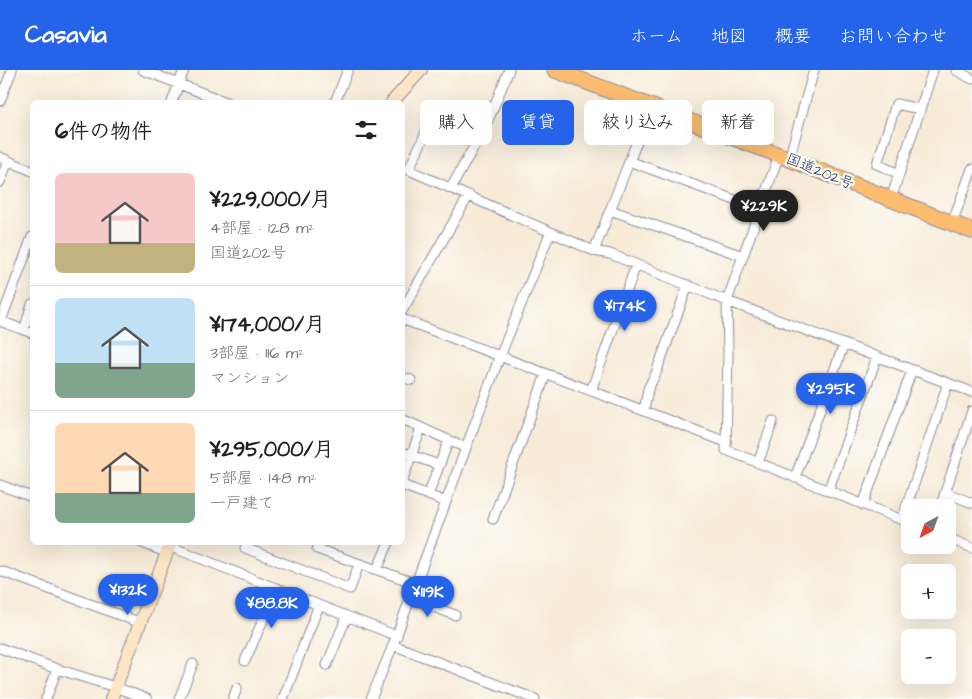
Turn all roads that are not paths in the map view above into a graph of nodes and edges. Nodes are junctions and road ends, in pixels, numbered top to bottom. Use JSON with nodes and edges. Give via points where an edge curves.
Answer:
{"nodes":[{"id":1,"x":12,"y":70,"type":"edge"},
{"id":2,"x":143,"y":70,"type":"edge"},
{"id":3,"x":184,"y":70,"type":"edge"},
{"id":4,"x":348,"y":70,"type":"edge"},
{"id":5,"x":420,"y":70,"type":"edge"},
{"id":6,"x":509,"y":70,"type":"edge"},
{"id":7,"x":555,"y":70,"type":"edge"},
{"id":8,"x":814,"y":70,"type":"edge"},
{"id":9,"x":933,"y":70,"type":"edge"},
{"id":10,"x":956,"y":70,"type":"edge"},
{"id":11,"x":972,"y":79,"type":"edge"},
{"id":12,"x":178,"y":85,"type":"junction"},
{"id":13,"x":173,"y":100,"type":"edge"},
{"id":14,"x":220,"y":100,"type":"edge"},
{"id":15,"x":336,"y":100,"type":"edge"},
{"id":16,"x":394,"y":100,"type":"edge"},
{"id":17,"x":635,"y":100,"type":"edge"},
{"id":18,"x":0,"y":101,"type":"edge"},
{"id":19,"x":920,"y":109,"type":"junction"},
{"id":20,"x":692,"y":122,"type":"edge"},
{"id":21,"x":420,"y":143,"type":"edge"},
{"id":22,"x":636,"y":145,"type":"edge"},
{"id":23,"x":784,"y":157,"type":"junction"},
{"id":24,"x":4,"y":159,"type":"edge"},
{"id":25,"x":629,"y":162,"type":"junction"},
{"id":26,"x":406,"y":168,"type":"edge"},
{"id":27,"x":972,"y":169,"type":"edge"},
{"id":28,"x":30,"y":170,"type":"edge"},
{"id":29,"x":899,"y":174,"type":"junction"},
{"id":30,"x":0,"y":182,"type":"edge"},
{"id":31,"x":451,"y":188,"type":"junction"},
{"id":32,"x":468,"y":196,"type":"junction"},
{"id":33,"x":891,"y":199,"type":"junction"},
{"id":34,"x":759,"y":209,"type":"junction"},
{"id":35,"x":610,"y":210,"type":"junction"},
{"id":36,"x":952,"y":223,"type":"junction"},
{"id":37,"x":972,"y":231,"type":"edge"},
{"id":38,"x":550,"y":233,"type":"junction"},
{"id":39,"x":30,"y":242,"type":"edge"},
{"id":40,"x":594,"y":251,"type":"junction"},
{"id":41,"x":743,"y":256,"type":"junction"},
{"id":42,"x":636,"y":265,"type":"junction"},
{"id":43,"x":688,"y":285,"type":"junction"},
{"id":44,"x":727,"y":301,"type":"junction"},
{"id":45,"x":405,"y":306,"type":"edge"},
{"id":46,"x":30,"y":318,"type":"edge"},
{"id":47,"x":405,"y":320,"type":"edge"},
{"id":48,"x":0,"y":321,"type":"edge"},
{"id":49,"x":28,"y":332,"type":"edge"},
{"id":50,"x":844,"y":344,"type":"junction"},
{"id":51,"x":500,"y":356,"type":"junction"},
{"id":52,"x":877,"y":357,"type":"junction"},
{"id":53,"x":912,"y":370,"type":"junction"},
{"id":54,"x":546,"y":374,"type":"junction"},
{"id":55,"x":948,"y":383,"type":"junction"},
{"id":56,"x":591,"y":391,"type":"junction"},
{"id":57,"x":972,"y":392,"type":"edge"},
{"id":58,"x":644,"y":411,"type":"junction"},
{"id":59,"x":972,"y":411,"type":"edge"},
{"id":60,"x":405,"y":420,"type":"edge"},
{"id":61,"x":774,"y":421,"type":"dead end"},
{"id":62,"x":421,"y":428,"type":"junction"},
{"id":63,"x":449,"y":440,"type":"junction"},
{"id":64,"x":726,"y":442,"type":"junction"},
{"id":65,"x":466,"y":448,"type":"junction"},
{"id":66,"x":405,"y":453,"type":"edge"},
{"id":67,"x":412,"y":455,"type":"junction"},
{"id":68,"x":758,"y":463,"type":"junction"},
{"id":69,"x":439,"y":465,"type":"junction"},
{"id":70,"x":405,"y":475,"type":"edge"},
{"id":71,"x":795,"y":478,"type":"junction"},
{"id":72,"x":0,"y":485,"type":"edge"},
{"id":73,"x":405,"y":485,"type":"edge"},
{"id":74,"x":828,"y":491,"type":"junction"},
{"id":75,"x":945,"y":492,"type":"junction"},
{"id":76,"x":428,"y":495,"type":"junction"},
{"id":77,"x":30,"y":496,"type":"edge"},
{"id":78,"x":913,"y":499,"type":"edge"},
{"id":79,"x":943,"y":499,"type":"edge"},
{"id":80,"x":446,"y":502,"type":"junction"},
{"id":81,"x":972,"y":503,"type":"edge"},
{"id":82,"x":864,"y":505,"type":"junction"},
{"id":83,"x":493,"y":519,"type":"dead end"},
{"id":84,"x":901,"y":520,"type":"edge"},
{"id":85,"x":956,"y":541,"type":"edge"},
{"id":86,"x":246,"y":545,"type":"edge"},
{"id":87,"x":318,"y":545,"type":"edge"},
{"id":88,"x":388,"y":545,"type":"edge"},
{"id":89,"x":169,"y":547,"type":"edge"},
{"id":90,"x":972,"y":548,"type":"edge"},
{"id":91,"x":359,"y":564,"type":"junction"},
{"id":92,"x":377,"y":570,"type":"junction"},
{"id":93,"x":1,"y":571,"type":"dead end"},
{"id":94,"x":415,"y":583,"type":"junction"},
{"id":95,"x":276,"y":588,"type":"junction"},
{"id":96,"x":410,"y":598,"type":"junction"},
{"id":97,"x":319,"y":605,"type":"junction"},
{"id":98,"x":455,"y":615,"type":"dead end"},
{"id":99,"x":347,"y":616,"type":"junction"},
{"id":100,"x":141,"y":623,"type":"junction"},
{"id":101,"x":395,"y":640,"type":"junction"},
{"id":102,"x":0,"y":648,"type":"edge"},
{"id":103,"x":245,"y":661,"type":"dead end"},
{"id":104,"x":193,"y":664,"type":"dead end"},
{"id":105,"x":327,"y":665,"type":"dead end"},
{"id":106,"x":57,"y":669,"type":"junction"},
{"id":107,"x":237,"y":688,"type":"dead end"},
{"id":108,"x":113,"y":693,"type":"edge"},
{"id":109,"x":46,"y":699,"type":"edge"},
{"id":110,"x":147,"y":699,"type":"edge"},
{"id":111,"x":179,"y":699,"type":"edge"},
{"id":112,"x":233,"y":699,"type":"edge"},
{"id":113,"x":283,"y":699,"type":"edge"},
{"id":114,"x":371,"y":699,"type":"edge"},
{"id":115,"x":535,"y":699,"type":"edge"}],
"edges":[{"from":1,"to":18,"type":"street"},
{"from":2,"to":12,"type":"street"},
{"from":3,"to":12,"type":"street"},
{"from":4,"to":15,"type":"street"},
{"from":5,"to":16,"type":"main road"},
{"from":6,"to":31,"type":"street","via":[[487,123]]},
{"from":7,"to":17,"type":"highway","name":"国道202号"},
{"from":8,"to":23,"type":"street"},
{"from":9,"to":19,"type":"street"},
{"from":10,"to":11,"type":"street"},
{"from":12,"to":13,"type":"street"},
{"from":12,"to":14,"type":"street"},
{"from":19,"to":29,"type":"street"},
{"from":19,"to":29,"type":"street","via":[[896,104],[877,164]]},
{"from":20,"to":23,"type":"highway","name":"国道202号"},
{"from":21,"to":26,"type":"street"},
{"from":22,"to":25,"type":"street"},
{"from":23,"to":33,"type":"highway","name":"国道202号"},
{"from":23,"to":34,"type":"street"},
{"from":24,"to":28,"type":"street"},
{"from":24,"to":30,"type":"street"},
{"from":25,"to":34,"type":"street"},
{"from":25,"to":35,"type":"street"},
{"from":26,"to":31,"type":"street"},
{"from":27,"to":36,"type":"street"},
{"from":29,"to":33,"type":"street"},
{"from":31,"to":32,"type":"street"},
{"from":32,"to":38,"type":"street"},
{"from":32,"to":45,"type":"street"},
{"from":33,"to":36,"type":"highway","name":"国道202号"},
{"from":34,"to":41,"type":"street"},
{"from":35,"to":40,"type":"street"},
{"from":35,"to":41,"type":"street"},
{"from":36,"to":37,"type":"highway","name":"国道202号"},
{"from":38,"to":40,"type":"street"},
{"from":38,"to":51,"type":"street"},
{"from":39,"to":48,"type":"street"},
{"from":40,"to":42,"type":"street"},
{"from":41,"to":44,"type":"street"},
{"from":42,"to":43,"type":"street"},
{"from":42,"to":56,"type":"street"},
{"from":43,"to":44,"type":"street"},
{"from":43,"to":58,"type":"street","via":[[648,389]]},
{"from":44,"to":50,"type":"street"},
{"from":44,"to":64,"type":"street"},
{"from":46,"to":49,"type":"street"},
{"from":47,"to":51,"type":"street"},
{"from":48,"to":49,"type":"street"},
{"from":50,"to":52,"type":"street"},
{"from":50,"to":71,"type":"street"},
{"from":51,"to":54,"type":"street"},
{"from":51,"to":65,"type":"street"},
{"from":52,"to":53,"type":"street"},
{"from":52,"to":74,"type":"street"},
{"from":53,"to":55,"type":"street"},
{"from":53,"to":82,"type":"street"},
{"from":54,"to":56,"type":"street"},
{"from":54,"to":83,"type":"street"},
{"from":55,"to":57,"type":"street"},
{"from":55,"to":78,"type":"street"},
{"from":56,"to":58,"type":"street"},
{"from":58,"to":64,"type":"street"},
{"from":59,"to":75,"type":"street"},
{"from":60,"to":62,"type":"street"},
{"from":61,"to":68,"type":"street"},
{"from":62,"to":63,"type":"street"},
{"from":62,"to":67,"type":"street"},
{"from":63,"to":65,"type":"street"},
{"from":63,"to":69,"type":"street"},
{"from":64,"to":68,"type":"street","via":[[726,450]]},
{"from":65,"to":80,"type":"street"},
{"from":66,"to":67,"type":"street"},
{"from":67,"to":69,"type":"street"},
{"from":67,"to":70,"type":"street"},
{"from":68,"to":71,"type":"street"},
{"from":69,"to":76,"type":"street"},
{"from":71,"to":74,"type":"street"},
{"from":72,"to":77,"type":"street"},
{"from":73,"to":76,"type":"street"},
{"from":74,"to":82,"type":"street"},
{"from":75,"to":79,"type":"street"},
{"from":75,"to":81,"type":"street"},
{"from":76,"to":80,"type":"street"},
{"from":80,"to":94,"type":"street"},
{"from":82,"to":84,"type":"street"},
{"from":85,"to":90,"type":"street"},
{"from":86,"to":91,"type":"street","via":[[245,548],[350,589]]},
{"from":87,"to":91,"type":"street","via":[[317,549]]},
{"from":88,"to":92,"type":"street"},
{"from":89,"to":95,"type":"street"},
{"from":89,"to":100,"type":"main road"},
{"from":91,"to":92,"type":"street"},
{"from":92,"to":94,"type":"street"},
{"from":93,"to":100,"type":"street"},
{"from":94,"to":96,"type":"street"},
{"from":95,"to":97,"type":"street"},
{"from":95,"to":103,"type":"street"},
{"from":96,"to":98,"type":"street"},
{"from":96,"to":101,"type":"street"},
{"from":97,"to":99,"type":"street"},
{"from":97,"to":113,"type":"street"},
{"from":99,"to":101,"type":"street"},
{"from":99,"to":105,"type":"street"},
{"from":100,"to":108,"type":"main road"},
{"from":101,"to":114,"type":"street"},
{"from":101,"to":115,"type":"street"},
{"from":102,"to":106,"type":"street"},
{"from":104,"to":111,"type":"street"},
{"from":106,"to":108,"type":"street"},
{"from":106,"to":109,"type":"street"},
{"from":107,"to":112,"type":"street"},
{"from":108,"to":110,"type":"street"}]}
